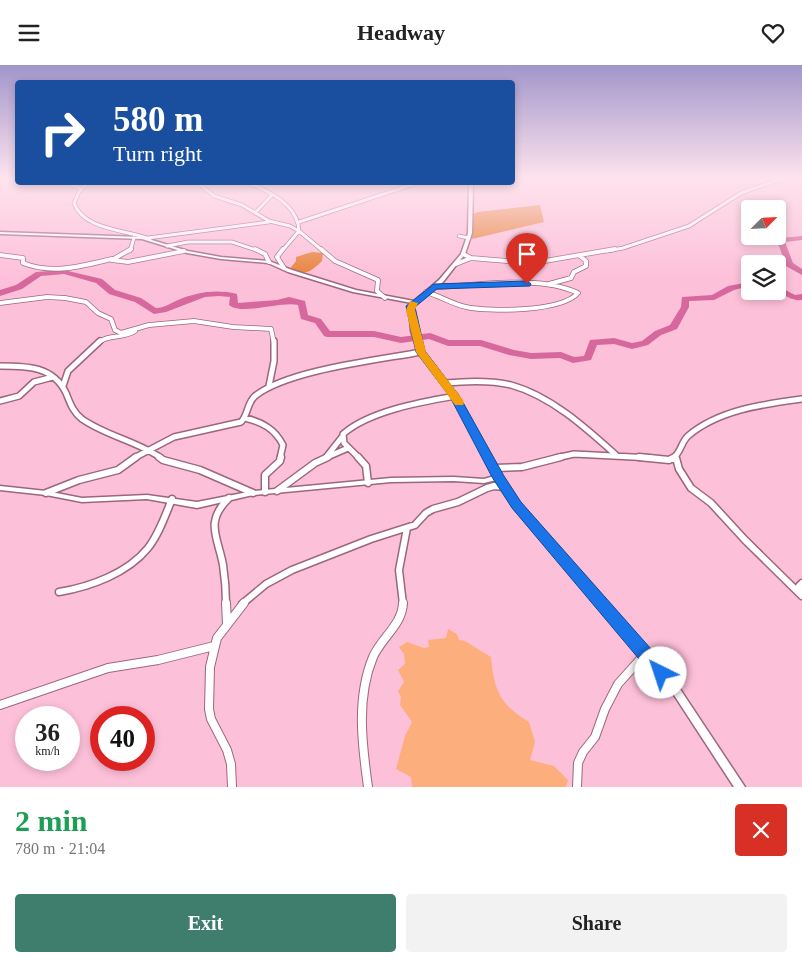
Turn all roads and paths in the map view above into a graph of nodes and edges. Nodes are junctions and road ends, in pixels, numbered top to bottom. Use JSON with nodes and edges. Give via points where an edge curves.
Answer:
{"nodes":[{"id":1,"x":77,"y":211,"type":"edge"},
{"id":2,"x":251,"y":211,"type":"edge"},
{"id":3,"x":257,"y":211,"type":"edge"},
{"id":4,"x":293,"y":211,"type":"edge"},
{"id":5,"x":333,"y":211,"type":"edge"},
{"id":6,"x":470,"y":211,"type":"edge"},
{"id":7,"x":713,"y":211,"type":"edge"},
{"id":8,"x":255,"y":213,"type":"junction"},
{"id":9,"x":269,"y":221,"type":"junction"},
{"id":10,"x":299,"y":222,"type":"junction"},
{"id":11,"x":299,"y":231,"type":"junction"},
{"id":12,"x":0,"y":233,"type":"edge"},
{"id":13,"x":459,"y":236,"type":"dead end"},
{"id":14,"x":469,"y":237,"type":"junction"},
{"id":15,"x":134,"y":238,"type":"junction"},
{"id":16,"x":150,"y":239,"type":"junction"},
{"id":17,"x":167,"y":246,"type":"junction"},
{"id":18,"x":184,"y":251,"type":"junction"},
{"id":19,"x":463,"y":254,"type":"junction"},
{"id":20,"x":0,"y":255,"type":"edge"},
{"id":21,"x":580,"y":256,"type":"junction"},
{"id":22,"x":471,"y":258,"type":"junction"},
{"id":23,"x":112,"y":259,"type":"junction"},
{"id":24,"x":269,"y":262,"type":"junction"},
{"id":25,"x":456,"y":264,"type":"junction"},
{"id":26,"x":284,"y":268,"type":"junction"},
{"id":27,"x":548,"y":285,"type":"junction"},
{"id":28,"x":434,"y":287,"type":"junction"},
{"id":29,"x":426,"y":292,"type":"junction"},
{"id":30,"x":386,"y":298,"type":"junction"},
{"id":31,"x":414,"y":302,"type":"junction"},
{"id":32,"x":0,"y":303,"type":"edge"},
{"id":33,"x":137,"y":329,"type":"junction"},
{"id":34,"x":419,"y":348,"type":"junction"},
{"id":35,"x":0,"y":366,"type":"edge"},
{"id":36,"x":53,"y":377,"type":"junction"},
{"id":37,"x":446,"y":383,"type":"junction"},
{"id":38,"x":63,"y":386,"type":"junction"},
{"id":39,"x":269,"y":386,"type":"junction"},
{"id":40,"x":455,"y":397,"type":"junction"},
{"id":41,"x":802,"y":399,"type":"edge"},
{"id":42,"x":0,"y":401,"type":"edge"},
{"id":43,"x":245,"y":418,"type":"junction"},
{"id":44,"x":342,"y":437,"type":"junction"},
{"id":45,"x":348,"y":448,"type":"junction"},
{"id":46,"x":149,"y":450,"type":"junction"},
{"id":47,"x":616,"y":455,"type":"junction"},
{"id":48,"x":676,"y":458,"type":"junction"},
{"id":49,"x":324,"y":459,"type":"junction"},
{"id":50,"x":494,"y":468,"type":"junction"},
{"id":51,"x":498,"y":477,"type":"junction"},
{"id":52,"x":368,"y":483,"type":"junction"},
{"id":53,"x":504,"y":487,"type":"junction"},
{"id":54,"x":1,"y":489,"type":"edge"},
{"id":55,"x":277,"y":491,"type":"junction"},
{"id":56,"x":265,"y":492,"type":"junction"},
{"id":57,"x":46,"y":493,"type":"junction"},
{"id":58,"x":253,"y":493,"type":"junction"},
{"id":59,"x":231,"y":496,"type":"junction"},
{"id":60,"x":172,"y":499,"type":"junction"},
{"id":61,"x":407,"y":527,"type":"junction"},
{"id":62,"x":802,"y":583,"type":"edge"},
{"id":63,"x":59,"y":592,"type":"dead end"},
{"id":64,"x":802,"y":596,"type":"edge"},
{"id":65,"x":227,"y":624,"type":"junction"},
{"id":66,"x":214,"y":646,"type":"junction"},
{"id":67,"x":645,"y":654,"type":"junction"},
{"id":68,"x":0,"y":705,"type":"edge"},
{"id":69,"x":232,"y":787,"type":"edge"},
{"id":70,"x":368,"y":787,"type":"edge"},
{"id":71,"x":577,"y":787,"type":"edge"},
{"id":72,"x":740,"y":787,"type":"edge"}],
"edges":[{"from":1,"to":16,"type":"street","via":[[88,221]]},
{"from":2,"to":8,"type":"street"},
{"from":3,"to":8,"type":"street"},
{"from":4,"to":10,"type":"street"},
{"from":5,"to":10,"type":"street"},
{"from":6,"to":14,"type":"street"},
{"from":7,"to":21,"type":"street","via":[[673,232],[623,248]]},
{"from":8,"to":9,"type":"street"},
{"from":9,"to":11,"type":"street"},
{"from":9,"to":16,"type":"street"},
{"from":10,"to":11,"type":"street"},
{"from":11,"to":26,"type":"street","via":[[277,257]]},
{"from":11,"to":30,"type":"street","via":[[334,261],[378,280],[377,291]]},
{"from":12,"to":15,"type":"street"},
{"from":13,"to":14,"type":"street"},
{"from":14,"to":19,"type":"street"},
{"from":15,"to":16,"type":"street"},
{"from":15,"to":23,"type":"street","via":[[131,250]]},
{"from":16,"to":17,"type":"street"},
{"from":17,"to":18,"type":"street"},
{"from":17,"to":24,"type":"street","via":[[188,241],[232,242],[260,251]]},
{"from":18,"to":23,"type":"street","via":[[127,261]]},
{"from":18,"to":24,"type":"street"},
{"from":19,"to":22,"type":"street"},
{"from":19,"to":25,"type":"street"},
{"from":20,"to":23,"type":"street","via":[[23,258],[23,263],[34,269],[71,267]]},
{"from":21,"to":22,"type":"street","via":[[533,263]]},
{"from":21,"to":27,"type":"street","via":[[586,261],[586,266],[574,272],[571,278]]},
{"from":22,"to":25,"type":"street"},
{"from":24,"to":26,"type":"street"},
{"from":25,"to":28,"type":"street"},
{"from":26,"to":30,"type":"street"},
{"from":27,"to":28,"type":"street"},
{"from":27,"to":29,"type":"street","via":[[569,288],[578,294],[568,302],[550,306],[485,308],[462,306]]},
{"from":28,"to":29,"type":"street"},
{"from":29,"to":31,"type":"street"},
{"from":30,"to":31,"type":"street"},
{"from":31,"to":34,"type":"street","via":[[410,310]]},
{"from":32,"to":33,"type":"street","via":[[50,297],[82,301],[111,319],[118,332]]},
{"from":33,"to":38,"type":"street","via":[[128,336],[102,339],[68,371]]},
{"from":33,"to":39,"type":"street","via":[[194,321],[271,329],[274,332],[274,356]]},
{"from":34,"to":37,"type":"street"},
{"from":34,"to":39,"type":"street"},
{"from":35,"to":36,"type":"street","via":[[28,366]]},
{"from":36,"to":38,"type":"street"},
{"from":36,"to":42,"type":"street","via":[[34,382],[19,396]]},
{"from":37,"to":40,"type":"street"},
{"from":37,"to":47,"type":"street","via":[[481,381],[515,386],[555,407]]},
{"from":38,"to":46,"type":"street","via":[[74,413],[82,419]]},
{"from":39,"to":43,"type":"street","via":[[250,402]]},
{"from":40,"to":44,"type":"street","via":[[413,403],[353,425]]},
{"from":40,"to":50,"type":"street"},
{"from":41,"to":48,"type":"street","via":[[720,417],[687,437]]},
{"from":43,"to":46,"type":"street","via":[[236,423],[174,437]]},
{"from":43,"to":56,"type":"street","via":[[264,423],[277,434],[283,445],[280,461],[264,475]]},
{"from":44,"to":45,"type":"street"},
{"from":44,"to":49,"type":"street"},
{"from":45,"to":49,"type":"street"},
{"from":45,"to":52,"type":"street","via":[[366,466]]},
{"from":46,"to":57,"type":"street","via":[[118,470]]},
{"from":46,"to":58,"type":"street","via":[[163,460],[200,470]]},
{"from":47,"to":48,"type":"street","via":[[659,460]]},
{"from":47,"to":50,"type":"street","via":[[574,454],[522,467]]},
{"from":48,"to":64,"type":"street","via":[[691,488],[712,503]]},
{"from":49,"to":55,"type":"street"},
{"from":50,"to":51,"type":"street"},
{"from":51,"to":52,"type":"street","via":[[484,481],[439,479]]},
{"from":51,"to":53,"type":"street"},
{"from":52,"to":55,"type":"street"},
{"from":53,"to":61,"type":"street","via":[[487,488],[458,502],[433,509],[415,525]]},
{"from":53,"to":67,"type":"street"},
{"from":54,"to":57,"type":"street"},
{"from":55,"to":56,"type":"street"},
{"from":56,"to":58,"type":"street"},
{"from":57,"to":60,"type":"street","via":[[82,500]]},
{"from":58,"to":59,"type":"street"},
{"from":59,"to":60,"type":"street","via":[[204,504]]},
{"from":59,"to":65,"type":"street","via":[[220,505],[213,523],[222,563]]},
{"from":60,"to":63,"type":"street","via":[[161,529],[142,556],[121,570],[82,587]]},
{"from":61,"to":65,"type":"street","via":[[277,577],[248,597]]},
{"from":61,"to":70,"type":"street","via":[[399,559],[403,610],[374,657],[367,677],[362,740]]},
{"from":62,"to":64,"type":"street"},
{"from":65,"to":66,"type":"street"},
{"from":66,"to":68,"type":"street","via":[[108,668]]},
{"from":66,"to":69,"type":"street","via":[[209,709],[227,750]]},
{"from":67,"to":71,"type":"street","via":[[618,684],[595,737],[583,752],[578,763]]},
{"from":67,"to":72,"type":"street","via":[[677,692]]}]}
